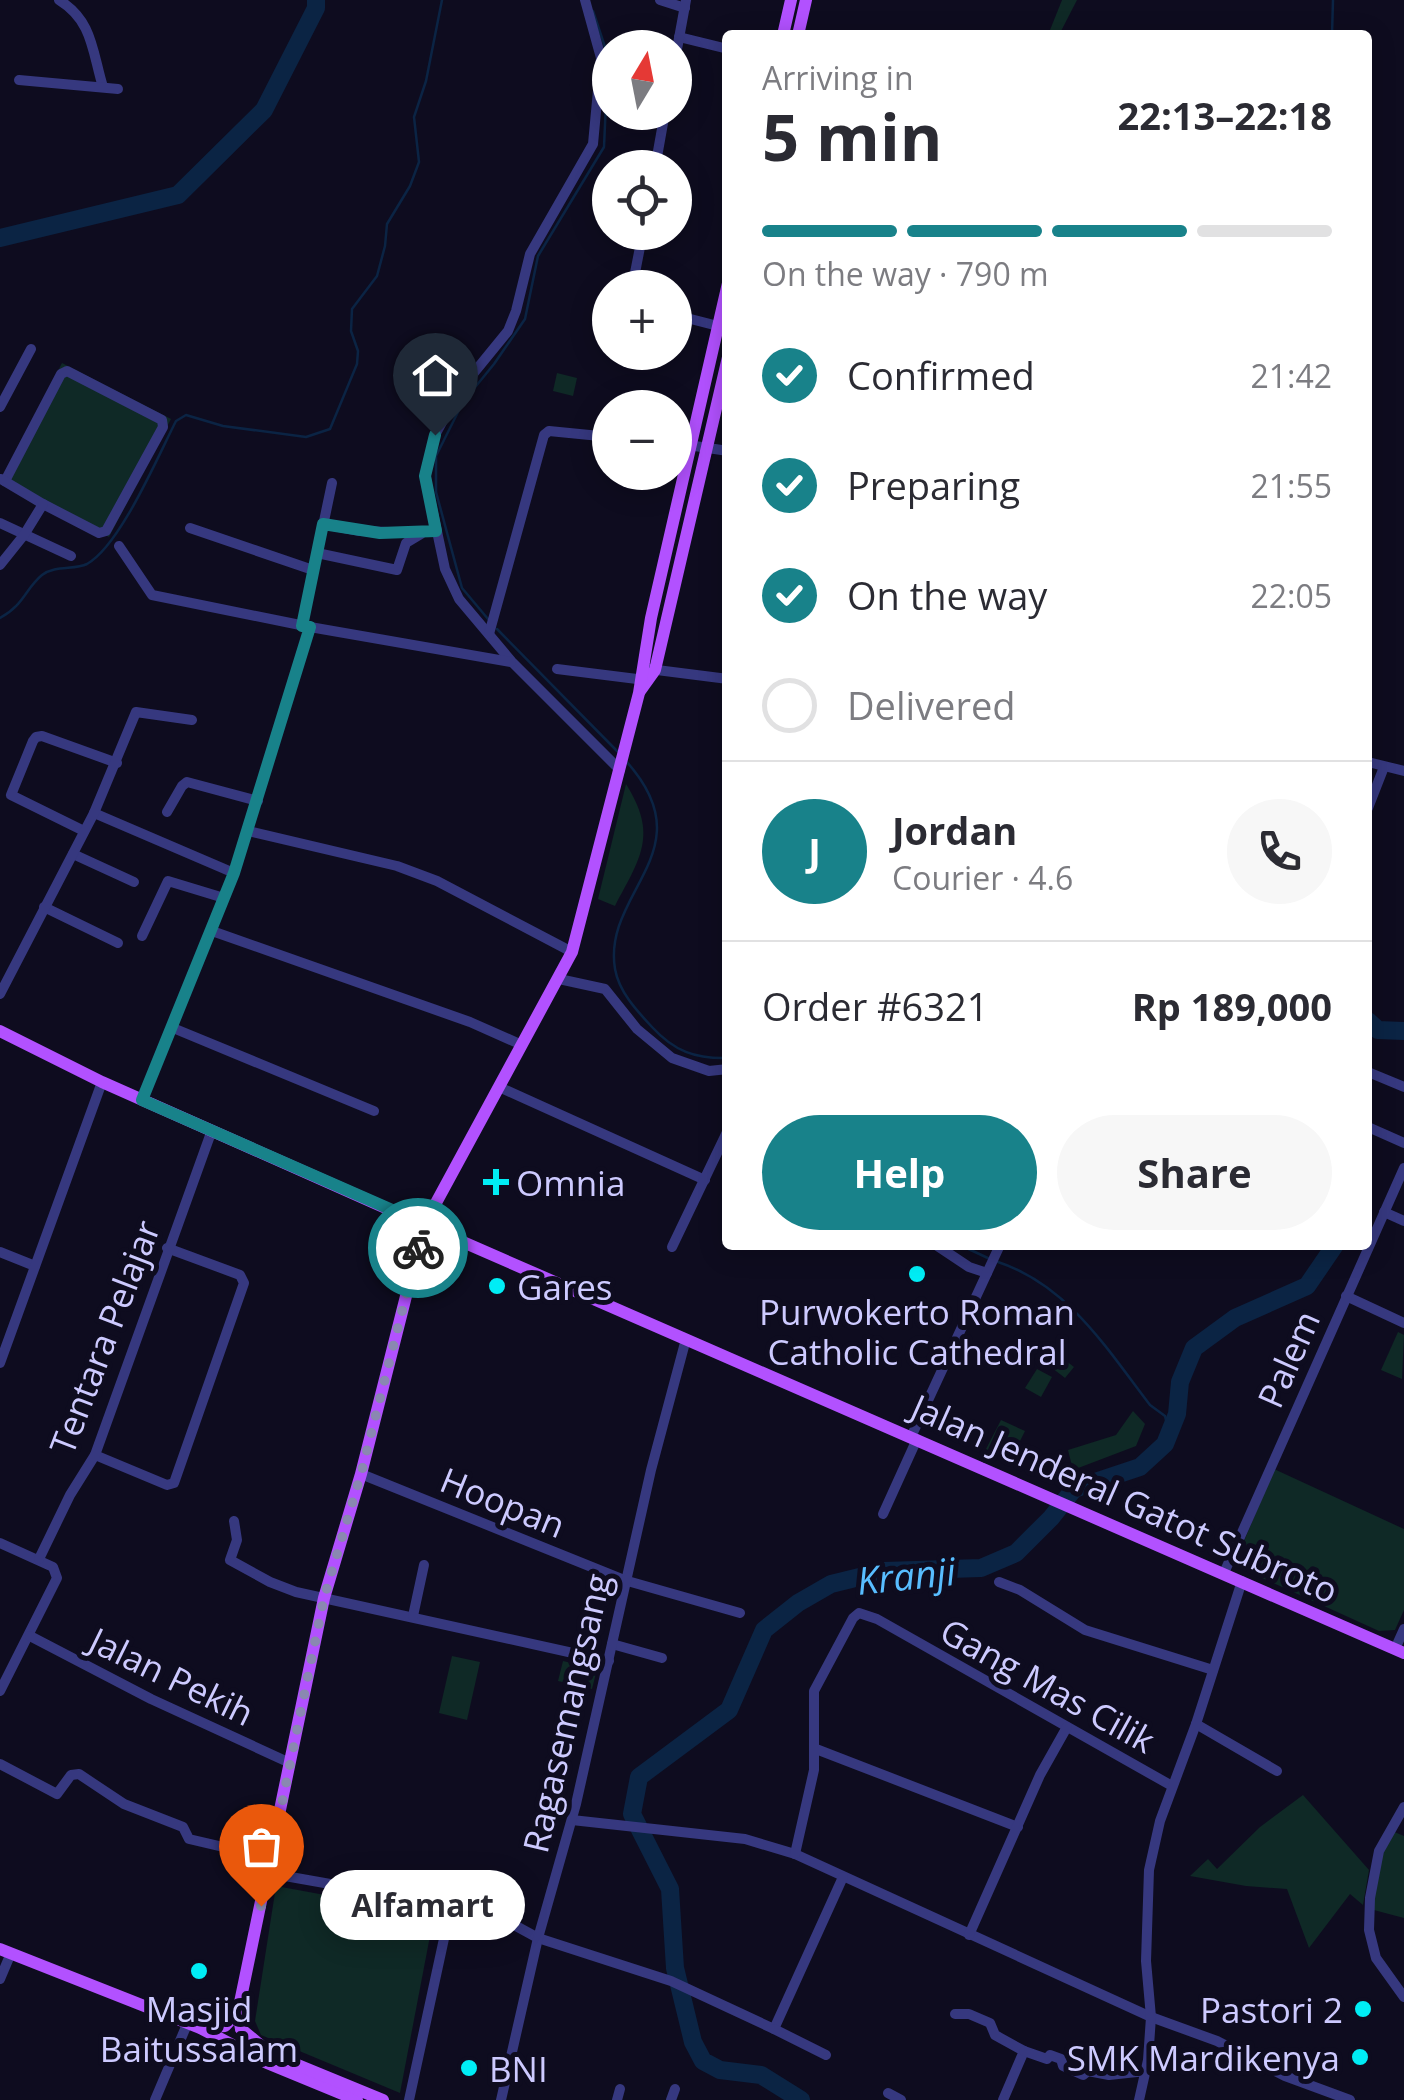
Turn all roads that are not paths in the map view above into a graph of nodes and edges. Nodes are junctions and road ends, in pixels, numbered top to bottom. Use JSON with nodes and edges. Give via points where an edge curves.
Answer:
{"nodes":[{"id":1,"x":59,"y":0,"type":"edge"},
{"id":2,"x":584,"y":0,"type":"edge"},
{"id":3,"x":660,"y":0,"type":"edge"},
{"id":4,"x":791,"y":0,"type":"edge"},
{"id":5,"x":806,"y":0,"type":"edge"},
{"id":6,"x":686,"y":4,"type":"edge"},
{"id":7,"x":680,"y":30,"type":"edge"},
{"id":8,"x":784,"y":30,"type":"edge"},
{"id":9,"x":799,"y":30,"type":"edge"},
{"id":10,"x":692,"y":40,"type":"edge"},
{"id":11,"x":722,"y":48,"type":"edge"},
{"id":12,"x":19,"y":80,"type":"dead end"},
{"id":13,"x":103,"y":87,"type":"junction"},
{"id":14,"x":118,"y":89,"type":"dead end"},
{"id":15,"x":722,"y":310,"type":"edge"},
{"id":16,"x":692,"y":319,"type":"edge"},
{"id":17,"x":718,"y":326,"type":"junction"},
{"id":18,"x":31,"y":349,"type":"dead end"},
{"id":19,"x":722,"y":385,"type":"edge"},
{"id":20,"x":0,"y":407,"type":"edge"},
{"id":21,"x":592,"y":435,"type":"edge"},
{"id":22,"x":692,"y":445,"type":"joint"},
{"id":23,"x":708,"y":449,"type":"junction"},
{"id":24,"x":722,"y":450,"type":"edge"},
{"id":25,"x":2,"y":480,"type":"edge"},
{"id":26,"x":332,"y":482,"type":"dead end"},
{"id":27,"x":683,"y":490,"type":"edge"},
{"id":28,"x":43,"y":504,"type":"junction"},
{"id":29,"x":0,"y":523,"type":"edge"},
{"id":30,"x":323,"y":524,"type":"junction"},
{"id":31,"x":190,"y":528,"type":"dead end"},
{"id":32,"x":436,"y":531,"type":"junction"},
{"id":33,"x":421,"y":534,"type":"junction"},
{"id":34,"x":24,"y":536,"type":"junction"},
{"id":35,"x":119,"y":546,"type":"dead end"},
{"id":36,"x":316,"y":553,"type":"junction"},
{"id":37,"x":71,"y":556,"type":"dead end"},
{"id":38,"x":0,"y":565,"type":"edge"},
{"id":39,"x":313,"y":570,"type":"junction"},
{"id":40,"x":492,"y":625,"type":"junction"},
{"id":41,"x":306,"y":626,"type":"junction"},
{"id":42,"x":512,"y":662,"type":"junction"},
{"id":43,"x":557,"y":669,"type":"dead end"},
{"id":44,"x":645,"y":678,"type":"junction"},
{"id":45,"x":722,"y":679,"type":"edge"},
{"id":46,"x":192,"y":720,"type":"dead end"},
{"id":47,"x":117,"y":763,"type":"junction"},
{"id":48,"x":1372,"y":763,"type":"edge"},
{"id":49,"x":1384,"y":767,"type":"junction"},
{"id":50,"x":620,"y":768,"type":"junction"},
{"id":51,"x":1404,"y":772,"type":"edge"},
{"id":52,"x":1372,"y":798,"type":"edge"},
{"id":53,"x":258,"y":801,"type":"junction"},
{"id":54,"x":168,"y":812,"type":"dead end"},
{"id":55,"x":94,"y":813,"type":"junction"},
{"id":56,"x":84,"y":831,"type":"junction"},
{"id":57,"x":248,"y":831,"type":"junction"},
{"id":58,"x":72,"y":854,"type":"junction"},
{"id":59,"x":234,"y":873,"type":"junction"},
{"id":60,"x":134,"y":882,"type":"dead end"},
{"id":61,"x":224,"y":898,"type":"junction"},
{"id":62,"x":44,"y":907,"type":"junction"},
{"id":63,"x":212,"y":931,"type":"junction"},
{"id":64,"x":142,"y":936,"type":"dead end"},
{"id":65,"x":118,"y":943,"type":"dead end"},
{"id":66,"x":572,"y":952,"type":"junction"},
{"id":67,"x":560,"y":979,"type":"junction"},
{"id":68,"x":0,"y":994,"type":"edge"},
{"id":69,"x":173,"y":1028,"type":"junction"},
{"id":70,"x":0,"y":1030,"type":"edge"},
{"id":71,"x":522,"y":1045,"type":"junction"},
{"id":72,"x":722,"y":1069,"type":"edge"},
{"id":73,"x":1372,"y":1074,"type":"edge"},
{"id":74,"x":102,"y":1082,"type":"junction"},
{"id":75,"x":499,"y":1087,"type":"junction"},
{"id":76,"x":1404,"y":1087,"type":"edge"},
{"id":77,"x":142,"y":1100,"type":"junction"},
{"id":78,"x":374,"y":1112,"type":"dead end"},
{"id":79,"x":1372,"y":1128,"type":"edge"},
{"id":80,"x":212,"y":1130,"type":"junction"},
{"id":81,"x":1404,"y":1142,"type":"edge"},
{"id":82,"x":722,"y":1143,"type":"edge"},
{"id":83,"x":1404,"y":1168,"type":"edge"},
{"id":84,"x":705,"y":1180,"type":"junction"},
{"id":85,"x":1384,"y":1212,"type":"junction"},
{"id":86,"x":1404,"y":1221,"type":"edge"},
{"id":87,"x":424,"y":1224,"type":"junction"},
{"id":88,"x":1372,"y":1239,"type":"edge"},
{"id":89,"x":672,"y":1247,"type":"dead end"},
{"id":90,"x":167,"y":1248,"type":"junction"},
{"id":91,"x":944,"y":1250,"type":"edge"},
{"id":92,"x":998,"y":1250,"type":"edge"},
{"id":93,"x":1367,"y":1250,"type":"edge"},
{"id":94,"x":0,"y":1252,"type":"edge"},
{"id":95,"x":35,"y":1266,"type":"junction"},
{"id":96,"x":988,"y":1271,"type":"junction"},
{"id":97,"x":1346,"y":1296,"type":"junction"},
{"id":98,"x":1404,"y":1323,"type":"edge"},
{"id":99,"x":686,"y":1339,"type":"junction"},
{"id":100,"x":0,"y":1363,"type":"edge"},
{"id":101,"x":914,"y":1438,"type":"junction"},
{"id":102,"x":95,"y":1455,"type":"junction"},
{"id":103,"x":361,"y":1474,"type":"junction"},
{"id":104,"x":883,"y":1514,"type":"dead end"},
{"id":105,"x":234,"y":1521,"type":"dead end"},
{"id":106,"x":0,"y":1543,"type":"edge"},
{"id":107,"x":40,"y":1559,"type":"junction"},
{"id":108,"x":424,"y":1565,"type":"dead end"},
{"id":109,"x":1224,"y":1573,"type":"junction"},
{"id":110,"x":624,"y":1580,"type":"junction"},
{"id":111,"x":1242,"y":1581,"type":"junction"},
{"id":112,"x":999,"y":1582,"type":"dead end"},
{"id":113,"x":324,"y":1598,"type":"junction"},
{"id":114,"x":740,"y":1613,"type":"dead end"},
{"id":115,"x":413,"y":1616,"type":"junction"},
{"id":116,"x":1404,"y":1629,"type":"edge"},
{"id":117,"x":30,"y":1636,"type":"junction"},
{"id":118,"x":612,"y":1644,"type":"junction"},
{"id":119,"x":1400,"y":1651,"type":"edge"},
{"id":120,"x":662,"y":1658,"type":"dead end"},
{"id":121,"x":608,"y":1661,"type":"junction"},
{"id":122,"x":1213,"y":1670,"type":"junction"},
{"id":123,"x":0,"y":1692,"type":"edge"},
{"id":124,"x":1196,"y":1724,"type":"junction"},
{"id":125,"x":1067,"y":1727,"type":"junction"},
{"id":126,"x":816,"y":1749,"type":"junction"},
{"id":127,"x":290,"y":1763,"type":"junction"},
{"id":128,"x":0,"y":1764,"type":"edge"},
{"id":129,"x":1277,"y":1771,"type":"dead end"},
{"id":130,"x":1172,"y":1786,"type":"junction"},
{"id":131,"x":1404,"y":1808,"type":"edge"},
{"id":132,"x":572,"y":1820,"type":"junction"},
{"id":133,"x":1018,"y":1828,"type":"junction"},
{"id":134,"x":794,"y":1854,"type":"junction"},
{"id":135,"x":271,"y":1858,"type":"junction"},
{"id":136,"x":268,"y":1872,"type":"junction"},
{"id":137,"x":843,"y":1877,"type":"junction"},
{"id":138,"x":450,"y":1910,"type":"junction"},
{"id":139,"x":543,"y":1922,"type":"junction"},
{"id":140,"x":516,"y":1926,"type":"junction"},
{"id":141,"x":975,"y":1937,"type":"junction"},
{"id":142,"x":538,"y":1938,"type":"junction"},
{"id":143,"x":6,"y":1951,"type":"edge"},
{"id":144,"x":0,"y":1978,"type":"edge"},
{"id":145,"x":1404,"y":1996,"type":"edge"},
{"id":146,"x":238,"y":2012,"type":"junction"},
{"id":147,"x":954,"y":2014,"type":"dead end"},
{"id":148,"x":1150,"y":2018,"type":"junction"},
{"id":149,"x":198,"y":2026,"type":"junction"},
{"id":150,"x":240,"y":2029,"type":"junction"},
{"id":151,"x":774,"y":2029,"type":"junction"},
{"id":152,"x":1024,"y":2051,"type":"junction"},
{"id":153,"x":826,"y":2055,"type":"dead end"},
{"id":154,"x":1146,"y":2071,"type":"junction"},
{"id":155,"x":1311,"y":2087,"type":"junction"},
{"id":156,"x":888,"y":2093,"type":"dead end"},
{"id":157,"x":155,"y":2100,"type":"edge"},
{"id":158,"x":357,"y":2100,"type":"edge"},
{"id":159,"x":383,"y":2100,"type":"edge"},
{"id":160,"x":409,"y":2100,"type":"edge"},
{"id":161,"x":501,"y":2100,"type":"edge"},
{"id":162,"x":901,"y":2100,"type":"edge"},
{"id":163,"x":1003,"y":2100,"type":"edge"},
{"id":164,"x":1139,"y":2100,"type":"edge"},
{"id":165,"x":1308,"y":2100,"type":"edge"},
{"id":166,"x":1350,"y":2100,"type":"edge"}],
"edges":[{"from":1,"to":13,"type":"street","via":[[86,27]]},
{"from":2,"to":32,"type":"street","via":[[601,58],[593,144],[530,254],[508,331],[459,390],[435,435],[425,476]]},
{"from":3,"to":6,"type":"street"},
{"from":4,"to":8,"type":"main road"},
{"from":5,"to":9,"type":"main road"},
{"from":6,"to":7,"type":"street"},
{"from":10,"to":11,"type":"street"},
{"from":12,"to":13,"type":"street"},
{"from":13,"to":14,"type":"street"},
{"from":15,"to":17,"type":"main road"},
{"from":16,"to":17,"type":"street"},
{"from":17,"to":22,"type":"main road"},
{"from":18,"to":20,"type":"street"},
{"from":19,"to":23,"type":"main road"},
{"from":21,"to":40,"type":"street","via":[[544,435]]},
{"from":22,"to":23,"type":"street"},
{"from":23,"to":24,"type":"street"},
{"from":23,"to":44,"type":"main road"},
{"from":25,"to":28,"type":"street"},
{"from":25,"to":28,"type":"street","via":[[67,371],[162,420],[106,530],[99,533]]},
{"from":26,"to":30,"type":"street"},
{"from":27,"to":44,"type":"main road"},
{"from":28,"to":34,"type":"street"},
{"from":29,"to":34,"type":"street"},
{"from":30,"to":33,"type":"street"},
{"from":30,"to":36,"type":"street"},
{"from":31,"to":39,"type":"street"},
{"from":32,"to":33,"type":"street"},
{"from":32,"to":40,"type":"street","via":[[450,583],[470,615]]},
{"from":33,"to":36,"type":"street","via":[[406,543],[397,570]]},
{"from":34,"to":37,"type":"street"},
{"from":34,"to":38,"type":"street"},
{"from":35,"to":41,"type":"street","via":[[152,594]]},
{"from":36,"to":39,"type":"street"},
{"from":39,"to":41,"type":"street"},
{"from":40,"to":42,"type":"street"},
{"from":41,"to":42,"type":"street"},
{"from":41,"to":53,"type":"street"},
{"from":42,"to":50,"type":"street"},
{"from":43,"to":44,"type":"street"},
{"from":44,"to":45,"type":"street"},
{"from":44,"to":50,"type":"main road"},
{"from":46,"to":47,"type":"street","via":[[136,712]]},
{"from":47,"to":55,"type":"street"},
{"from":47,"to":56,"type":"street","via":[[42,736],[33,741],[10,795]]},
{"from":48,"to":49,"type":"street"},
{"from":49,"to":51,"type":"street"},
{"from":49,"to":52,"type":"street"},
{"from":50,"to":66,"type":"main road"},
{"from":53,"to":54,"type":"street","via":[[187,782]]},
{"from":53,"to":57,"type":"street"},
{"from":55,"to":56,"type":"street"},
{"from":55,"to":59,"type":"street"},
{"from":56,"to":58,"type":"street"},
{"from":57,"to":59,"type":"street"},
{"from":57,"to":66,"type":"street","via":[[398,866]]},
{"from":58,"to":60,"type":"street"},
{"from":58,"to":62,"type":"street"},
{"from":59,"to":61,"type":"street"},
{"from":61,"to":63,"type":"street"},
{"from":61,"to":64,"type":"street","via":[[168,881]]},
{"from":62,"to":65,"type":"street"},
{"from":62,"to":68,"type":"street"},
{"from":63,"to":69,"type":"street"},
{"from":63,"to":71,"type":"street"},
{"from":66,"to":67,"type":"main road"},
{"from":67,"to":71,"type":"main road"},
{"from":67,"to":72,"type":"street","via":[[605,989],[672,1058]]},
{"from":69,"to":77,"type":"street"},
{"from":69,"to":78,"type":"street"},
{"from":70,"to":74,"type":"main road","name":"Jalan Jenderal Gatot Subroto"},
{"from":71,"to":75,"type":"main road"},
{"from":73,"to":76,"type":"street"},
{"from":74,"to":77,"type":"main road","name":"Jalan Jenderal Gatot Subroto"},
{"from":74,"to":95,"type":"street"},
{"from":75,"to":84,"type":"street"},
{"from":75,"to":87,"type":"main road"},
{"from":77,"to":80,"type":"main road","name":"Jalan Jenderal Gatot Subroto"},
{"from":79,"to":81,"type":"street"},
{"from":80,"to":87,"type":"main road","name":"Jalan Jenderal Gatot Subroto"},
{"from":80,"to":90,"type":"street","name":"Tentara Pelajar"},
{"from":82,"to":84,"type":"street"},
{"from":83,"to":85,"type":"street","name":"Palem"},
{"from":84,"to":89,"type":"street"},
{"from":85,"to":86,"type":"street"},
{"from":85,"to":88,"type":"street","name":"Palem"},
{"from":87,"to":99,"type":"main road","name":"Jalan Jenderal Gatot Subroto"},
{"from":87,"to":103,"type":"main road"},
{"from":90,"to":102,"type":"street","name":"Tentara Pelajar"},
{"from":90,"to":102,"type":"street","via":[[243,1278],[212,1374],[174,1483]]},
{"from":91,"to":96,"type":"street"},
{"from":92,"to":96,"type":"street"},
{"from":93,"to":97,"type":"street","name":"Palem"},
{"from":94,"to":95,"type":"street"},
{"from":95,"to":100,"type":"street"},
{"from":96,"to":101,"type":"street"},
{"from":97,"to":98,"type":"street"},
{"from":97,"to":109,"type":"street","name":"Palem"},
{"from":99,"to":101,"type":"main road","name":"Jalan Jenderal Gatot Subroto"},
{"from":99,"to":110,"type":"street","name":"Ragasemangsang"},
{"from":101,"to":104,"type":"street"},
{"from":101,"to":109,"type":"main road","name":"Jalan Jenderal Gatot Subroto"},
{"from":102,"to":107,"type":"street","name":"Tentara Pelajar"},
{"from":103,"to":110,"type":"street","name":"Hoopan"},
{"from":103,"to":113,"type":"main road"},
{"from":105,"to":113,"type":"street","via":[[232,1562]]},
{"from":106,"to":107,"type":"street"},
{"from":107,"to":117,"type":"street","via":[[57,1578]]},
{"from":108,"to":115,"type":"street"},
{"from":109,"to":111,"type":"main road","name":"Jalan Jenderal Gatot Subroto"},
{"from":110,"to":114,"type":"street","name":"Hoopan"},
{"from":110,"to":118,"type":"street","name":"Ragasemangsang"},
{"from":111,"to":119,"type":"main road","name":"Jalan Jenderal Gatot Subroto"},
{"from":111,"to":122,"type":"street"},
{"from":112,"to":122,"type":"street","via":[[1084,1630]]},
{"from":113,"to":115,"type":"street"},
{"from":113,"to":127,"type":"main road"},
{"from":115,"to":121,"type":"street"},
{"from":116,"to":119,"type":"street"},
{"from":117,"to":123,"type":"street"},
{"from":117,"to":127,"type":"street","name":"Jalan Pekih"},
{"from":118,"to":120,"type":"street"},
{"from":118,"to":121,"type":"street","name":"Ragasemangsang"},
{"from":121,"to":132,"type":"street","name":"Ragasemangsang"},
{"from":122,"to":124,"type":"street"},
{"from":124,"to":129,"type":"street"},
{"from":124,"to":130,"type":"street"},
{"from":125,"to":126,"type":"street","name":"Gang Mas Cilik","via":[[862,1612],[814,1690]]},
{"from":125,"to":130,"type":"street","name":"Gang Mas Cilik"},
{"from":125,"to":133,"type":"street"},
{"from":126,"to":133,"type":"street"},
{"from":126,"to":134,"type":"street","name":"Gang Mas Cilik"},
{"from":127,"to":135,"type":"main road"},
{"from":128,"to":135,"type":"street","via":[[57,1794],[70,1775],[79,1774],[124,1804],[183,1827],[189,1839]]},
{"from":130,"to":148,"type":"street","via":[[1146,1908]]},
{"from":131,"to":145,"type":"street","via":[[1379,1850],[1369,1930],[1376,1958]]},
{"from":132,"to":134,"type":"street","via":[[745,1839]]},
{"from":132,"to":139,"type":"street","name":"Ragasemangsang"},
{"from":133,"to":141,"type":"street"},
{"from":134,"to":137,"type":"street"},
{"from":135,"to":136,"type":"main road"},
{"from":136,"to":138,"type":"street"},
{"from":136,"to":146,"type":"main road"},
{"from":137,"to":141,"type":"street"},
{"from":137,"to":151,"type":"street"},
{"from":138,"to":140,"type":"street"},
{"from":138,"to":160,"type":"street"},
{"from":139,"to":140,"type":"street"},
{"from":139,"to":142,"type":"street","name":"Ragasemangsang"},
{"from":140,"to":142,"type":"street"},
{"from":141,"to":148,"type":"street"},
{"from":142,"to":151,"type":"street","via":[[671,1981]]},
{"from":142,"to":161,"type":"street","name":"Ragasemangsang"},
{"from":143,"to":144,"type":"street"},
{"from":143,"to":149,"type":"main road"},
{"from":146,"to":149,"type":"main road","via":[[225,2026]]},
{"from":146,"to":150,"type":"main road"},
{"from":147,"to":152,"type":"street","via":[[990,2024]]},
{"from":148,"to":154,"type":"street"},
{"from":148,"to":155,"type":"street"},
{"from":149,"to":150,"type":"main road","via":[[218,2033]]},
{"from":149,"to":157,"type":"street"},
{"from":149,"to":158,"type":"main road"},
{"from":150,"to":159,"type":"main road","via":[[271,2054]]},
{"from":151,"to":153,"type":"street"},
{"from":152,"to":154,"type":"street","via":[[1061,2059],[1083,2075]]},
{"from":152,"to":163,"type":"street"},
{"from":154,"to":164,"type":"street"},
{"from":155,"to":165,"type":"street"},
{"from":155,"to":166,"type":"street"},
{"from":156,"to":162,"type":"street"}]}
